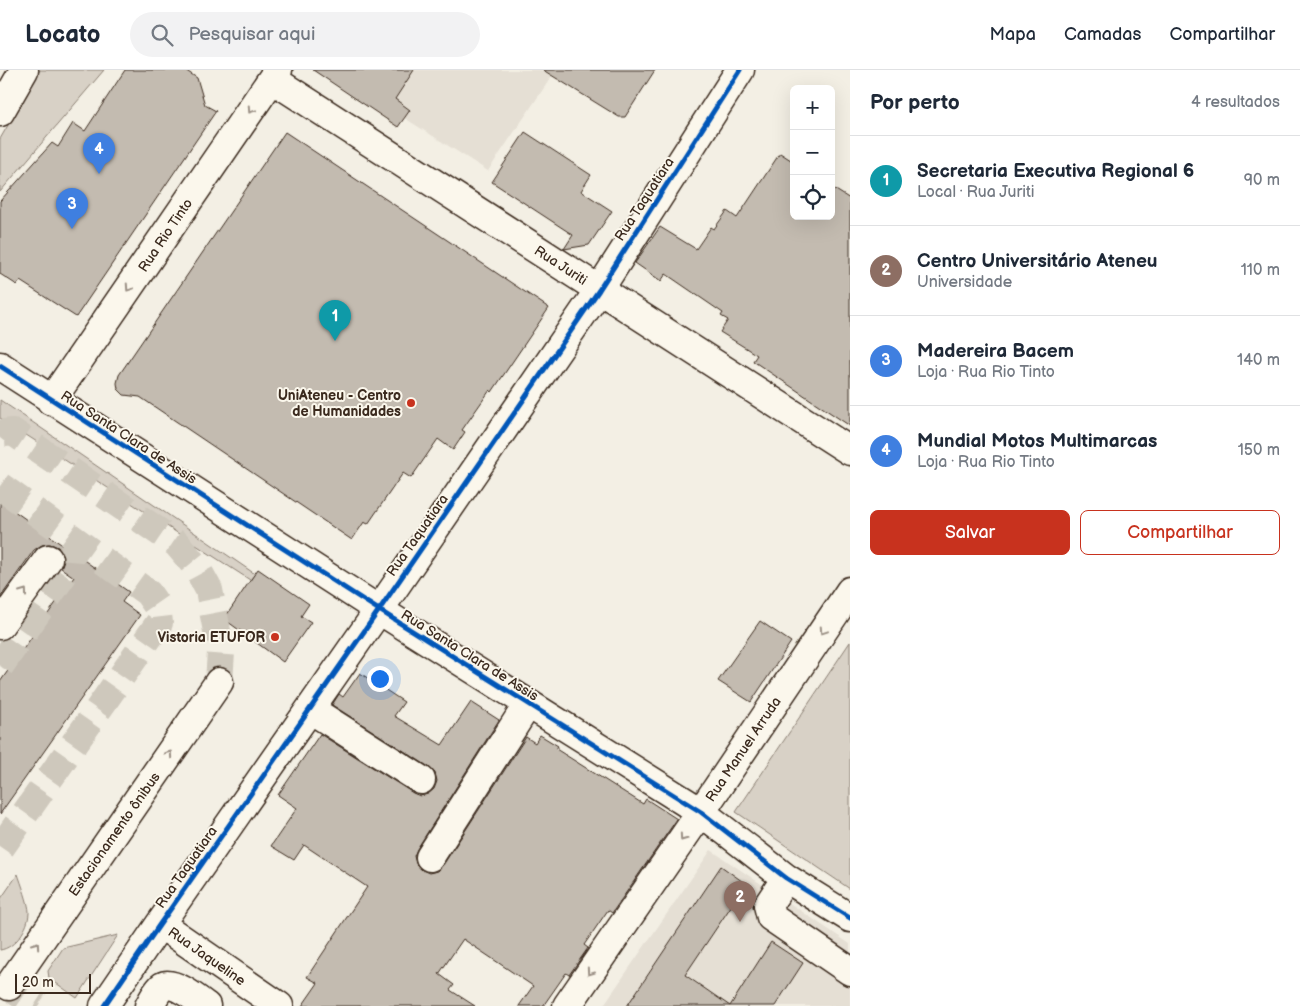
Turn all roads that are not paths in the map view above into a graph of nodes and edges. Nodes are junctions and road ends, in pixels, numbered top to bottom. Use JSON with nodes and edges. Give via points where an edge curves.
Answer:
{"nodes":[{"id":1,"x":24,"y":70,"type":"edge"},
{"id":2,"x":740,"y":70,"type":"edge"},
{"id":3,"x":275,"y":74,"type":"edge"},
{"id":4,"x":0,"y":112,"type":"edge"},
{"id":5,"x":599,"y":290,"type":"junction"},
{"id":6,"x":0,"y":366,"type":"edge"},
{"id":7,"x":51,"y":400,"type":"junction"},
{"id":8,"x":850,"y":451,"type":"edge"},
{"id":9,"x":48,"y":559,"type":"dead end"},
{"id":10,"x":850,"y":591,"type":"edge"},
{"id":11,"x":379,"y":610,"type":"junction"},
{"id":12,"x":0,"y":625,"type":"edge"},
{"id":13,"x":219,"y":682,"type":"tunnel mouth"},
{"id":14,"x":528,"y":704,"type":"junction"},
{"id":15,"x":310,"y":709,"type":"junction"},
{"id":16,"x":421,"y":780,"type":"dead end"},
{"id":17,"x":701,"y":812,"type":"junction"},
{"id":18,"x":430,"y":856,"type":"dead end"},
{"id":19,"x":786,"y":878,"type":"junction"},
{"id":20,"x":850,"y":918,"type":"edge"},
{"id":21,"x":160,"y":924,"type":"junction"},
{"id":22,"x":850,"y":971,"type":"edge"},
{"id":23,"x":8,"y":986,"type":"dead end"},
{"id":24,"x":104,"y":1006,"type":"edge"},
{"id":25,"x":149,"y":1006,"type":"edge"},
{"id":26,"x":206,"y":1006,"type":"edge"},
{"id":27,"x":279,"y":1006,"type":"edge"},
{"id":28,"x":567,"y":1006,"type":"edge"}],
"edges":[{"from":1,"to":4,"type":"street"},
{"from":2,"to":5,"type":"street","name":"Rua Taquatiara"},
{"from":3,"to":5,"type":"street","name":"Rua Juriti"},
{"from":3,"to":7,"type":"street","name":"Rua Rio Tinto","one_way":true},
{"from":5,"to":8,"type":"street","name":"Rua Juriti"},
{"from":5,"to":11,"type":"street","name":"Rua Taquatiara"},
{"from":6,"to":7,"type":"street","name":"Rua Santa Clara de Assis"},
{"from":7,"to":11,"type":"street","name":"Rua Santa Clara de Assis"},
{"from":12,"to":9,"type":"street","one_way":true},
{"from":10,"to":17,"type":"street","name":"Rua Manuel Arruda","one_way":true},
{"from":11,"to":14,"type":"street","name":"Rua Santa Clara de Assis"},
{"from":11,"to":15,"type":"street","name":"Rua Taquatiara"},
{"from":23,"to":13,"type":"street","name":"Estacionamento ônibus","one_way":true},
{"from":14,"to":17,"type":"street","name":"Rua Santa Clara de Assis"},
{"from":14,"to":18,"type":"street"},
{"from":15,"to":16,"type":"street"},
{"from":15,"to":21,"type":"street","name":"Rua Taquatiara"},
{"from":17,"to":19,"type":"street","name":"Rua Santa Clara de Assis"},
{"from":17,"to":28,"type":"street","name":"Rua Manuel Arruda","one_way":true},
{"from":19,"to":20,"type":"street","name":"Rua Santa Clara de Assis"},
{"from":19,"to":22,"type":"street","via":[[768,905],[771,916]]},
{"from":21,"to":24,"type":"street","name":"Rua Taquatiara"},
{"from":21,"to":27,"type":"street","name":"Rua Jaqueline"},
{"from":25,"to":26,"type":"street","via":[[162,986],[168,984]]}]}
